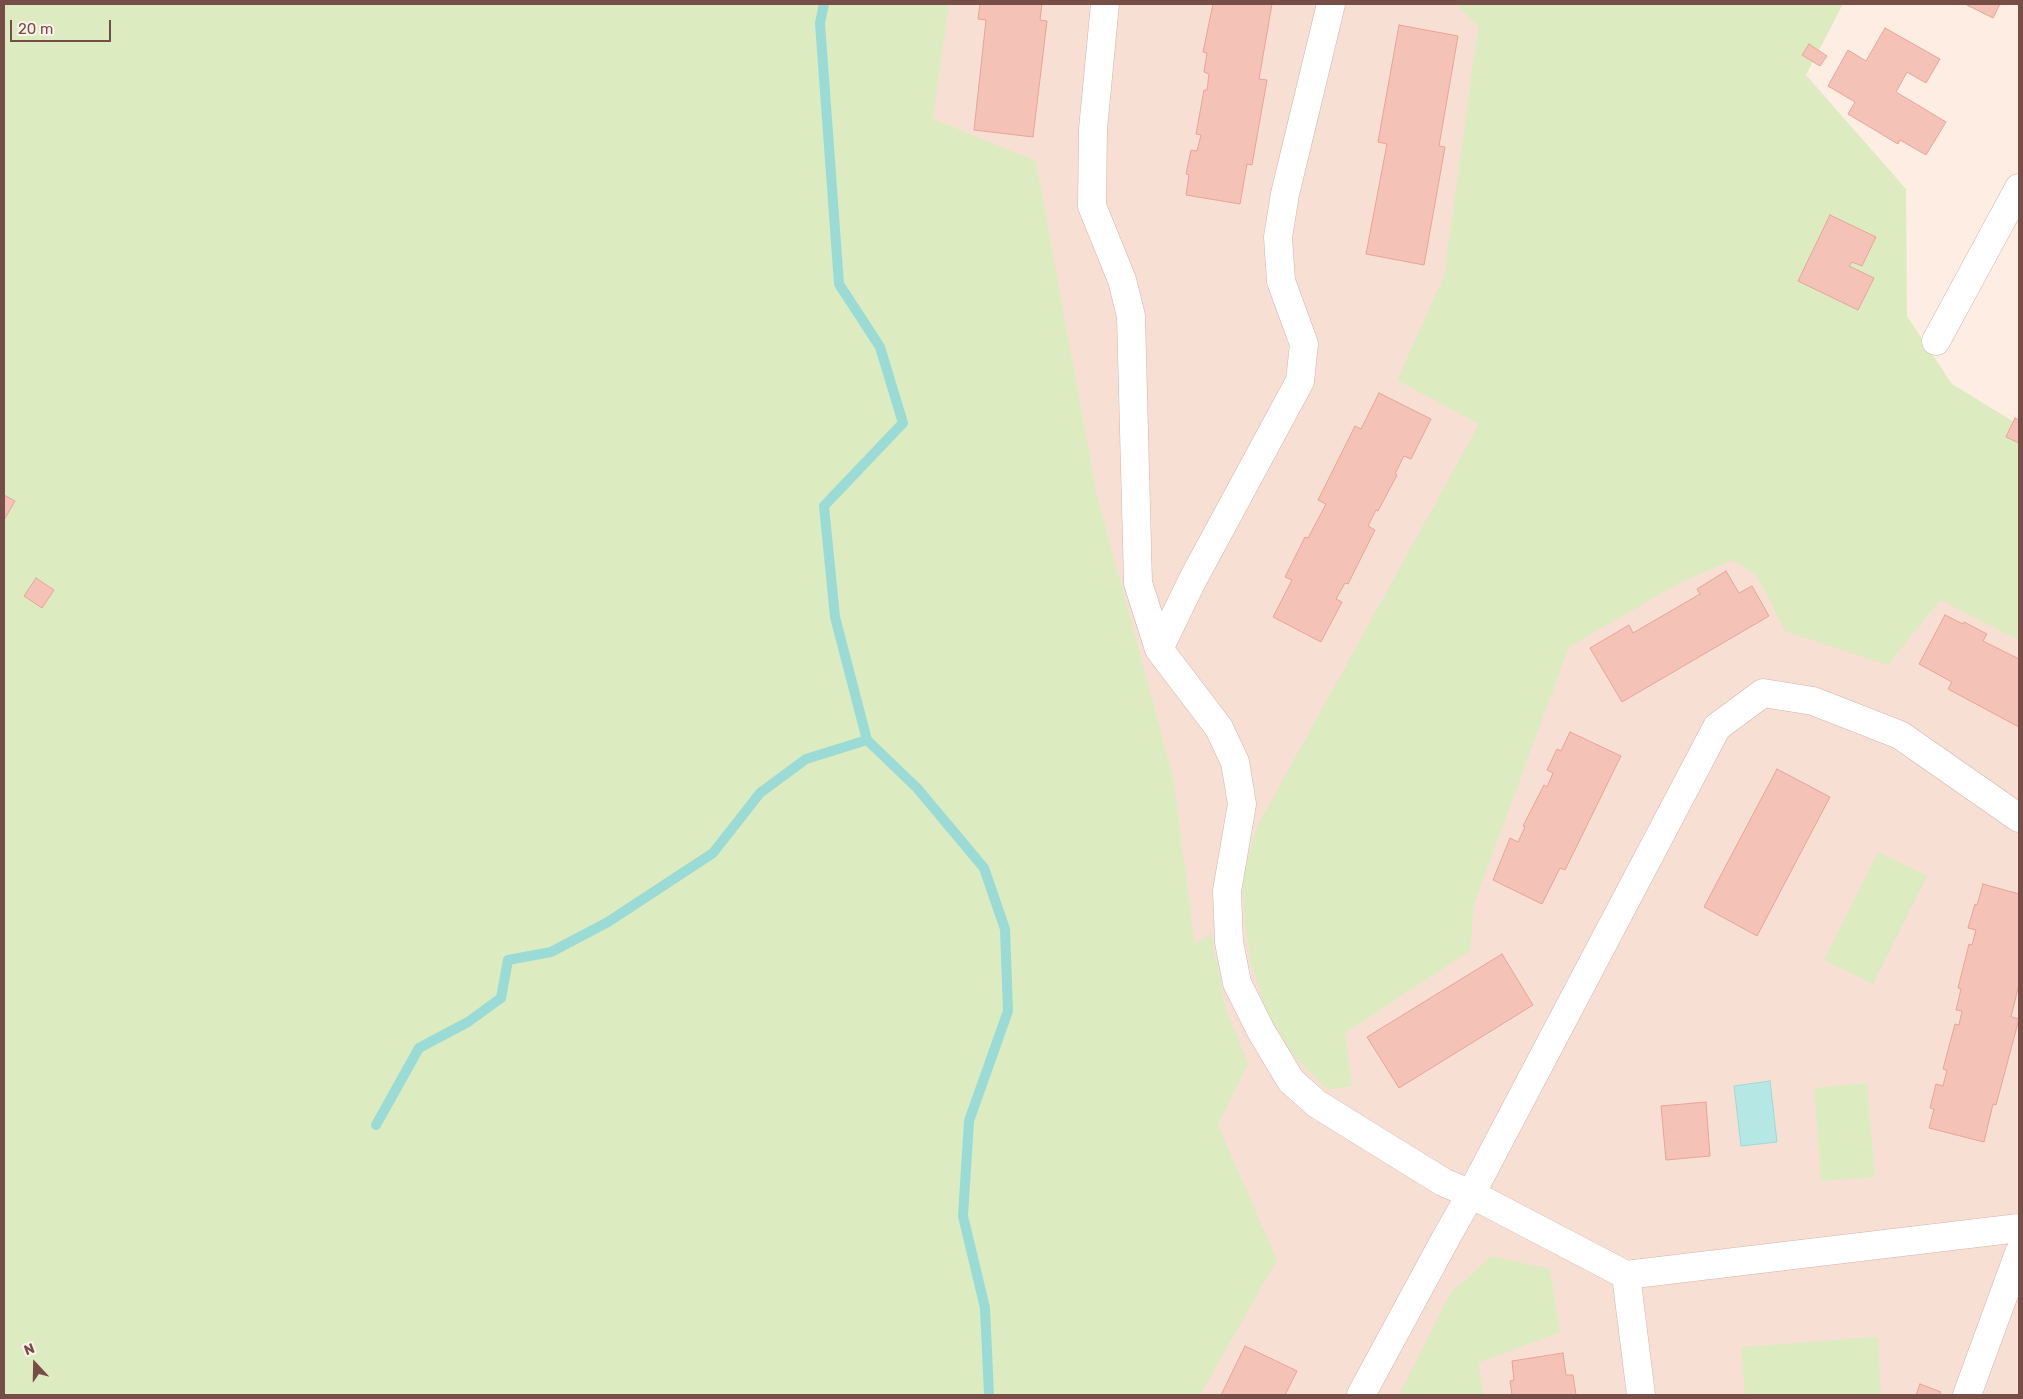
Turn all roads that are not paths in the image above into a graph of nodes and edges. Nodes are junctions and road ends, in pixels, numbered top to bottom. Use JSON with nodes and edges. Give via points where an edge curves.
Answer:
{"nodes":[{"id":1,"x":1105,"y":4,"type":"edge"},
{"id":2,"x":1332,"y":4,"type":"edge"},
{"id":3,"x":2019,"y":188,"type":"edge"},
{"id":4,"x":1936,"y":341,"type":"dead end"},
{"id":5,"x":1159,"y":649,"type":"junction"},
{"id":6,"x":2019,"y":818,"type":"edge"},
{"id":7,"x":1471,"y":1194,"type":"junction"},
{"id":8,"x":2019,"y":1228,"type":"edge"},
{"id":9,"x":2019,"y":1253,"type":"edge"},
{"id":10,"x":1626,"y":1274,"type":"junction"},
{"id":11,"x":1361,"y":1395,"type":"edge"},
{"id":12,"x":1641,"y":1395,"type":"edge"},
{"id":13,"x":1967,"y":1395,"type":"edge"}],
"edges":[{"from":1,"to":5,"type":"street","via":[[1093,129],[1092,206],[1122,280],[1131,316],[1138,583]]},
{"from":2,"to":5,"type":"street","via":[[1278,237],[1281,280],[1304,344],[1300,381],[1193,579]]},
{"from":3,"to":4,"type":"street"},
{"from":5,"to":7,"type":"street","via":[[1219,728],[1235,762],[1242,804],[1227,891],[1229,942],[1237,983],[1261,1031],[1291,1081],[1317,1104],[1443,1182]]},
{"from":6,"to":7,"type":"street","via":[[1900,735],[1813,701],[1763,693],[1717,727]]},
{"from":7,"to":10,"type":"street"},
{"from":7,"to":11,"type":"street"},
{"from":8,"to":10,"type":"street"},
{"from":9,"to":13,"type":"street"},
{"from":10,"to":12,"type":"street"}]}
